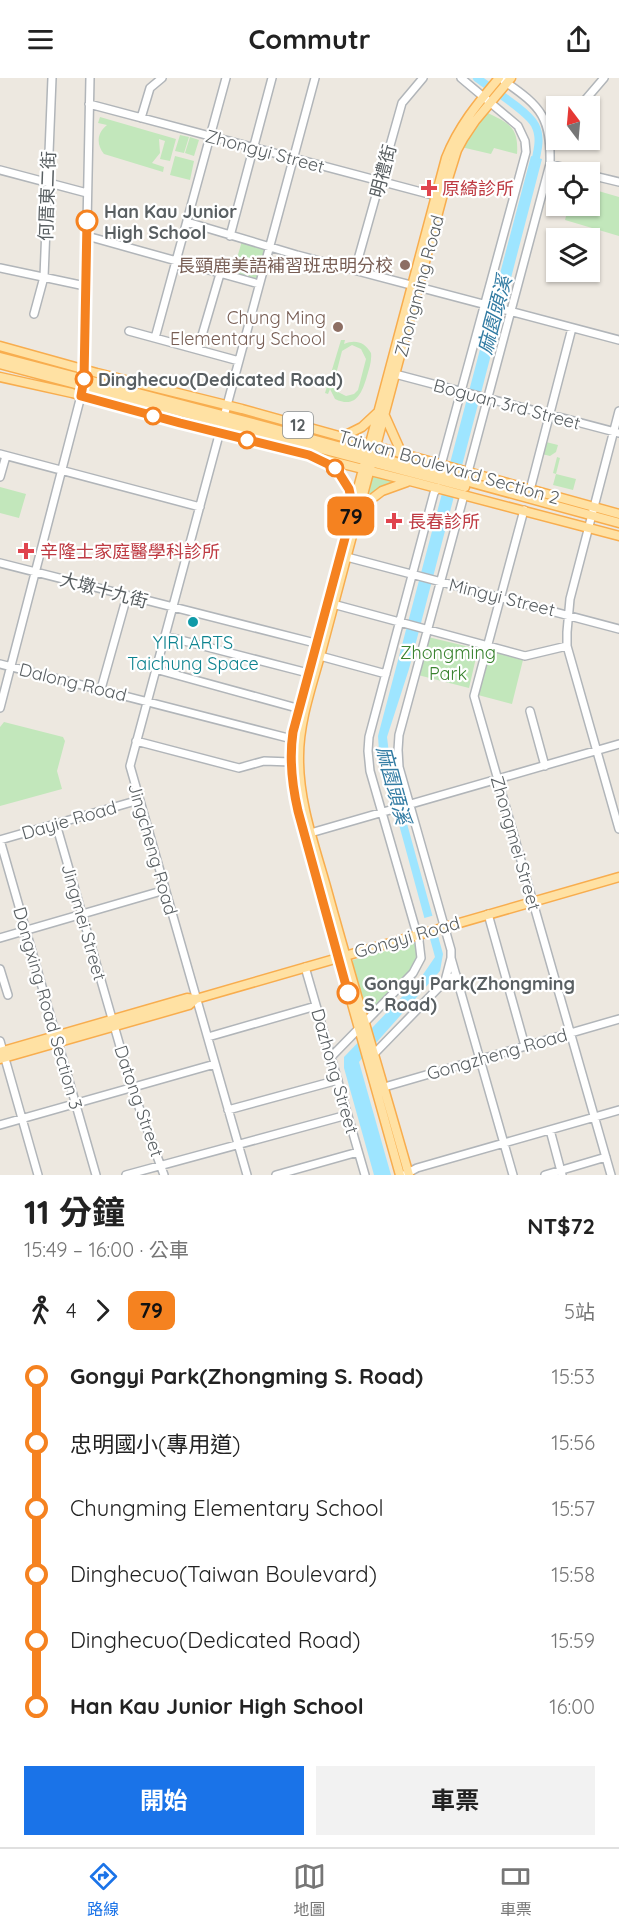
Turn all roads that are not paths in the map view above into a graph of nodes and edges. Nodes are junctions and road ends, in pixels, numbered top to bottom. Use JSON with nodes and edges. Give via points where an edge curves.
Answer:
{"nodes":[{"id":1,"x":52,"y":78,"type":"edge"},
{"id":2,"x":90,"y":78,"type":"edge"},
{"id":3,"x":162,"y":78,"type":"edge"},
{"id":4,"x":225,"y":78,"type":"edge"},
{"id":5,"x":272,"y":78,"type":"edge"},
{"id":6,"x":312,"y":78,"type":"edge"},
{"id":7,"x":423,"y":78,"type":"edge"},
{"id":8,"x":461,"y":78,"type":"edge"},
{"id":9,"x":604,"y":78,"type":"edge"},
{"id":10,"x":502,"y":80,"type":"edge"},
{"id":11,"x":589,"y":96,"type":"edge"},
{"id":12,"x":488,"y":99,"type":"junction"},
{"id":13,"x":89,"y":104,"type":"junction"},
{"id":14,"x":141,"y":118,"type":"junction"},
{"id":15,"x":546,"y":122,"type":"edge"},
{"id":16,"x":210,"y":135,"type":"junction"},
{"id":17,"x":253,"y":148,"type":"junction"},
{"id":18,"x":293,"y":158,"type":"junction"},
{"id":19,"x":0,"y":170,"type":"edge"},
{"id":20,"x":600,"y":177,"type":"edge"},
{"id":21,"x":546,"y":178,"type":"edge"},
{"id":22,"x":618,"y":180,"type":"edge"},
{"id":23,"x":380,"y":182,"type":"junction"},
{"id":24,"x":48,"y":183,"type":"junction"},
{"id":25,"x":87,"y":193,"type":"junction"},
{"id":26,"x":439,"y":197,"type":"junction"},
{"id":27,"x":187,"y":222,"type":"junction"},
{"id":28,"x":87,"y":236,"type":"junction"},
{"id":29,"x":230,"y":236,"type":"junction"},
{"id":30,"x":269,"y":247,"type":"junction"},
{"id":31,"x":176,"y":261,"type":"junction"},
{"id":32,"x":0,"y":268,"type":"edge"},
{"id":33,"x":355,"y":270,"type":"junction"},
{"id":34,"x":220,"y":274,"type":"junction"},
{"id":35,"x":44,"y":277,"type":"junction"},
{"id":36,"x":259,"y":284,"type":"junction"},
{"id":37,"x":85,"y":286,"type":"junction"},
{"id":38,"x":415,"y":286,"type":"junction"},
{"id":39,"x":485,"y":305,"type":"junction"},
{"id":40,"x":509,"y":312,"type":"junction"},
{"id":41,"x":34,"y":314,"type":"dead end"},
{"id":42,"x":572,"y":328,"type":"junction"},
{"id":43,"x":129,"y":331,"type":"dead end"},
{"id":44,"x":155,"y":338,"type":"junction"},
{"id":45,"x":619,"y":340,"type":"edge"},
{"id":46,"x":0,"y":346,"type":"edge"},
{"id":47,"x":198,"y":349,"type":"junction"},
{"id":48,"x":0,"y":357,"type":"edge"},
{"id":49,"x":239,"y":361,"type":"junction"},
{"id":50,"x":0,"y":364,"type":"edge"},
{"id":51,"x":83,"y":369,"type":"junction"},
{"id":52,"x":396,"y":374,"type":"junction"},
{"id":53,"x":0,"y":377,"type":"edge"},
{"id":54,"x":84,"y":383,"type":"junction"},
{"id":55,"x":461,"y":392,"type":"junction"},
{"id":56,"x":81,"y":396,"type":"junction"},
{"id":57,"x":486,"y":398,"type":"junction"},
{"id":58,"x":227,"y":406,"type":"junction"},
{"id":59,"x":619,"y":411,"type":"edge"},
{"id":60,"x":381,"y":414,"type":"junction"},
{"id":61,"x":549,"y":415,"type":"junction"},
{"id":62,"x":223,"y":419,"type":"junction"},
{"id":63,"x":616,"y":432,"type":"edge"},
{"id":64,"x":219,"y":433,"type":"junction"},
{"id":65,"x":342,"y":437,"type":"junction"},
{"id":66,"x":402,"y":454,"type":"junction"},
{"id":67,"x":3,"y":455,"type":"edge"},
{"id":68,"x":309,"y":455,"type":"junction"},
{"id":69,"x":369,"y":458,"type":"junction"},
{"id":70,"x":61,"y":471,"type":"junction"},
{"id":71,"x":0,"y":477,"type":"edge"},
{"id":72,"x":439,"y":477,"type":"junction"},
{"id":73,"x":410,"y":481,"type":"junction"},
{"id":74,"x":466,"y":484,"type":"junction"},
{"id":75,"x":530,"y":490,"type":"junction"},
{"id":76,"x":200,"y":507,"type":"junction"},
{"id":77,"x":357,"y":508,"type":"junction"},
{"id":78,"x":524,"y":510,"type":"junction"},
{"id":79,"x":619,"y":514,"type":"edge"},
{"id":80,"x":591,"y":517,"type":"junction"},
{"id":81,"x":619,"y":523,"type":"edge"},
{"id":82,"x":619,"y":528,"type":"edge"},
{"id":83,"x":619,"y":536,"type":"edge"},
{"id":84,"x":344,"y":556,"type":"junction"},
{"id":85,"x":0,"y":563,"type":"edge"},
{"id":86,"x":36,"y":572,"type":"junction"},
{"id":87,"x":414,"y":575,"type":"junction"},
{"id":88,"x":439,"y":581,"type":"junction"},
{"id":89,"x":127,"y":596,"type":"junction"},
{"id":90,"x":500,"y":597,"type":"junction"},
{"id":91,"x":330,"y":603,"type":"junction"},
{"id":92,"x":172,"y":606,"type":"junction"},
{"id":93,"x":568,"y":614,"type":"junction"},
{"id":94,"x":401,"y":622,"type":"junction"},
{"id":95,"x":426,"y":629,"type":"junction"},
{"id":96,"x":619,"y":629,"type":"edge"},
{"id":97,"x":165,"y":636,"type":"junction"},
{"id":98,"x":315,"y":644,"type":"junction"},
{"id":99,"x":487,"y":645,"type":"junction"},
{"id":100,"x":567,"y":646,"type":"junction"},
{"id":101,"x":320,"y":656,"type":"junction"},
{"id":102,"x":0,"y":664,"type":"edge"},
{"id":103,"x":10,"y":666,"type":"junction"},
{"id":104,"x":155,"y":669,"type":"junction"},
{"id":105,"x":308,"y":673,"type":"junction"},
{"id":106,"x":386,"y":674,"type":"junction"},
{"id":107,"x":101,"y":689,"type":"junction"},
{"id":108,"x":147,"y":700,"type":"junction"},
{"id":109,"x":0,"y":708,"type":"edge"},
{"id":110,"x":303,"y":710,"type":"junction"},
{"id":111,"x":530,"y":711,"type":"dead end"},
{"id":112,"x":292,"y":739,"type":"junction"},
{"id":113,"x":136,"y":741,"type":"junction"},
{"id":114,"x":619,"y":744,"type":"edge"},
{"id":115,"x":597,"y":751,"type":"junction"},
{"id":116,"x":291,"y":762,"type":"junction"},
{"id":117,"x":545,"y":766,"type":"junction"},
{"id":118,"x":498,"y":780,"type":"junction"},
{"id":119,"x":139,"y":800,"type":"junction"},
{"id":120,"x":409,"y":805,"type":"junction"},
{"id":121,"x":384,"y":813,"type":"junction"},
{"id":122,"x":56,"y":824,"type":"junction"},
{"id":123,"x":619,"y":829,"type":"edge"},
{"id":124,"x":308,"y":834,"type":"junction"},
{"id":125,"x":0,"y":840,"type":"edge"},
{"id":126,"x":619,"y":877,"type":"edge"},
{"id":127,"x":165,"y":890,"type":"junction"},
{"id":128,"x":532,"y":902,"type":"junction"},
{"id":129,"x":488,"y":914,"type":"junction"},
{"id":130,"x":82,"y":915,"type":"junction"},
{"id":131,"x":443,"y":927,"type":"junction"},
{"id":132,"x":26,"y":931,"type":"junction"},
{"id":133,"x":420,"y":934,"type":"junction"},
{"id":134,"x":0,"y":938,"type":"edge"},
{"id":135,"x":341,"y":956,"type":"junction"},
{"id":136,"x":451,"y":958,"type":"junction"},
{"id":137,"x":305,"y":967,"type":"junction"},
{"id":138,"x":0,"y":969,"type":"edge"},
{"id":139,"x":456,"y":975,"type":"junction"},
{"id":140,"x":445,"y":981,"type":"junction"},
{"id":141,"x":8,"y":994,"type":"dead end"},
{"id":142,"x":196,"y":999,"type":"junction"},
{"id":143,"x":316,"y":1006,"type":"junction"},
{"id":144,"x":619,"y":1019,"type":"edge"},
{"id":145,"x":114,"y":1023,"type":"junction"},
{"id":146,"x":362,"y":1030,"type":"junction"},
{"id":147,"x":570,"y":1034,"type":"junction"},
{"id":148,"x":208,"y":1037,"type":"junction"},
{"id":149,"x":57,"y":1040,"type":"junction"},
{"id":150,"x":0,"y":1041,"type":"edge"},
{"id":151,"x":525,"y":1046,"type":"junction"},
{"id":152,"x":2,"y":1055,"type":"edge"},
{"id":153,"x":370,"y":1056,"type":"junction"},
{"id":154,"x":331,"y":1057,"type":"junction"},
{"id":155,"x":480,"y":1059,"type":"junction"},
{"id":156,"x":215,"y":1064,"type":"junction"},
{"id":157,"x":338,"y":1080,"type":"junction"},
{"id":158,"x":132,"y":1088,"type":"junction"},
{"id":159,"x":379,"y":1088,"type":"junction"},
{"id":160,"x":75,"y":1104,"type":"junction"},
{"id":161,"x":228,"y":1110,"type":"junction"},
{"id":162,"x":619,"y":1110,"type":"edge"},
{"id":163,"x":347,"y":1115,"type":"junction"},
{"id":164,"x":595,"y":1117,"type":"junction"},
{"id":165,"x":23,"y":1119,"type":"junction"},
{"id":166,"x":0,"y":1125,"type":"edge"},
{"id":167,"x":550,"y":1130,"type":"junction"},
{"id":168,"x":504,"y":1143,"type":"junction"},
{"id":169,"x":237,"y":1144,"type":"junction"},
{"id":170,"x":358,"y":1152,"type":"junction"},
{"id":171,"x":606,"y":1157,"type":"junction"},
{"id":172,"x":161,"y":1165,"type":"junction"},
{"id":173,"x":562,"y":1173,"type":"edge"},
{"id":174,"x":405,"y":1174,"type":"edge"},
{"id":175,"x":38,"y":1175,"type":"edge"},
{"id":176,"x":96,"y":1175,"type":"edge"},
{"id":177,"x":126,"y":1175,"type":"edge"},
{"id":178,"x":164,"y":1175,"type":"edge"},
{"id":179,"x":246,"y":1175,"type":"edge"},
{"id":180,"x":276,"y":1175,"type":"edge"},
{"id":181,"x":365,"y":1175,"type":"edge"},
{"id":182,"x":513,"y":1175,"type":"edge"},
{"id":183,"x":545,"y":1175,"type":"edge"},
{"id":184,"x":612,"y":1175,"type":"edge"}],
"edges":[{"from":1,"to":24,"type":"street","name":"何厝東二街"},
{"from":2,"to":13,"type":"street"},
{"from":3,"to":14,"type":"street","via":[[150,88]]},
{"from":4,"to":16,"type":"street"},
{"from":5,"to":17,"type":"street"},
{"from":6,"to":18,"type":"street","name":"Jingcheng Road"},
{"from":7,"to":23,"type":"street","name":"明禮街","via":[[402,103]]},
{"from":8,"to":12,"type":"street"},
{"from":9,"to":11,"type":"street"},
{"from":10,"to":12,"type":"main road","name":"Zhongming Road"},
{"from":10,"to":15,"type":"street","via":[[535,106]]},
{"from":12,"to":26,"type":"main road","name":"Zhongming Road","via":[[457,150]]},
{"from":12,"to":39,"type":"street","via":[[518,126],[526,152]]},
{"from":13,"to":14,"type":"street","name":"Zhongyi Street"},
{"from":13,"to":25,"type":"street"},
{"from":14,"to":16,"type":"street","name":"Zhongyi Street"},
{"from":16,"to":17,"type":"street","name":"Zhongyi Street"},
{"from":16,"to":27,"type":"street"},
{"from":17,"to":18,"type":"street","name":"Zhongyi Street"},
{"from":17,"to":29,"type":"street"},
{"from":18,"to":23,"type":"street","name":"Zhongyi Street"},
{"from":18,"to":30,"type":"street","name":"Jingcheng Road"},
{"from":19,"to":24,"type":"street"},
{"from":20,"to":22,"type":"street"},
{"from":21,"to":40,"type":"street"},
{"from":23,"to":26,"type":"street","name":"Zhongyi Street"},
{"from":23,"to":33,"type":"street","name":"明禮街"},
{"from":24,"to":25,"type":"street"},
{"from":24,"to":35,"type":"street","name":"何厝東二街"},
{"from":25,"to":28,"type":"street"},
{"from":26,"to":38,"type":"main road","name":"Zhongming Road"},
{"from":27,"to":29,"type":"street"},
{"from":27,"to":31,"type":"street"},
{"from":28,"to":31,"type":"street"},
{"from":28,"to":37,"type":"street"},
{"from":29,"to":30,"type":"street"},
{"from":30,"to":33,"type":"street"},
{"from":30,"to":36,"type":"street","name":"Jingcheng Road"},
{"from":31,"to":34,"type":"street"},
{"from":31,"to":44,"type":"street"},
{"from":32,"to":35,"type":"street"},
{"from":33,"to":38,"type":"street"},
{"from":34,"to":36,"type":"street"},
{"from":34,"to":47,"type":"street"},
{"from":35,"to":37,"type":"street"},
{"from":35,"to":41,"type":"street","name":"何厝東二街"},
{"from":36,"to":49,"type":"street","name":"Jingcheng Road"},
{"from":37,"to":51,"type":"street"},
{"from":38,"to":39,"type":"street"},
{"from":38,"to":52,"type":"main road","name":"Zhongming Road"},
{"from":38,"to":60,"type":"main road","name":"Zhongming Road"},
{"from":39,"to":40,"type":"street"},
{"from":39,"to":55,"type":"street"},
{"from":40,"to":42,"type":"street"},
{"from":40,"to":57,"type":"street"},
{"from":42,"to":45,"type":"street"},
{"from":42,"to":61,"type":"street"},
{"from":43,"to":44,"type":"street"},
{"from":44,"to":47,"type":"street"},
{"from":46,"to":51,"type":"main road","name":"Taiwan Boulevard Section 2","number":"12"},
{"from":47,"to":49,"type":"street"},
{"from":48,"to":54,"type":"main road","name":"Taiwan Boulevard Section 2","number":"12"},
{"from":49,"to":58,"type":"street","name":"Jingcheng Road"},
{"from":50,"to":54,"type":"main road","name":"Taiwan Boulevard Section 2","number":"12"},
{"from":51,"to":54,"type":"street"},
{"from":51,"to":58,"type":"main road","name":"Taiwan Boulevard Section 2","number":"12"},
{"from":52,"to":55,"type":"street","name":"Boguan 3rd Street"},
{"from":52,"to":60,"type":"main road","name":"Zhongming Road"},
{"from":53,"to":56,"type":"main road","name":"Taiwan Boulevard Section 2","number":"12"},
{"from":54,"to":56,"type":"street"},
{"from":54,"to":62,"type":"main road","name":"Taiwan Boulevard Section 2","number":"12"},
{"from":55,"to":57,"type":"street","name":"Boguan 3rd Street"},
{"from":55,"to":72,"type":"street"},
{"from":56,"to":64,"type":"main road","name":"Taiwan Boulevard Section 2","number":"12"},
{"from":56,"to":70,"type":"street"},
{"from":57,"to":61,"type":"street","name":"Boguan 3rd Street"},
{"from":57,"to":74,"type":"street"},
{"from":58,"to":62,"type":"street","name":"Jingcheng Road"},
{"from":58,"to":65,"type":"main road","name":"Taiwan Boulevard Section 2","number":"12"},
{"from":59,"to":63,"type":"street"},
{"from":60,"to":65,"type":"main road"},
{"from":60,"to":66,"type":"main road"},
{"from":60,"to":69,"type":"main road","name":"Zhongming Road"},
{"from":61,"to":63,"type":"street","name":"Boguan 3rd Street"},
{"from":61,"to":75,"type":"street"},
{"from":62,"to":64,"type":"street","name":"Jingcheng Road"},
{"from":62,"to":69,"type":"main road","name":"Taiwan Boulevard Section 2","number":"12"},
{"from":63,"to":80,"type":"street"},
{"from":64,"to":68,"type":"main road","name":"Taiwan Boulevard Section 2","number":"12"},
{"from":64,"to":76,"type":"street","name":"Jingcheng Road"},
{"from":65,"to":69,"type":"main road","name":"Taiwan Boulevard Section 2","number":"12"},
{"from":66,"to":69,"type":"main road","name":"Taiwan Boulevard Section 2","number":"12"},
{"from":66,"to":72,"type":"main road","name":"Taiwan Boulevard Section 2","number":"12"},
{"from":67,"to":70,"type":"street"},
{"from":67,"to":71,"type":"street"},
{"from":68,"to":69,"type":"main road","name":"Taiwan Boulevard Section 2","number":"12"},
{"from":68,"to":77,"type":"main road","via":[[339,473]]},
{"from":69,"to":72,"type":"main road","name":"Taiwan Boulevard Section 2","number":"12"},
{"from":69,"to":73,"type":"main road","name":"Taiwan Boulevard Section 2","number":"12"},
{"from":69,"to":77,"type":"main road","name":"Zhongming Road"},
{"from":70,"to":76,"type":"street"},
{"from":70,"to":86,"type":"street"},
{"from":72,"to":73,"type":"main road","name":"Taiwan Boulevard Section 2","number":"12"},
{"from":72,"to":74,"type":"main road","name":"Taiwan Boulevard Section 2","number":"12"},
{"from":72,"to":74,"type":"main road","name":"Taiwan Boulevard Section 2","number":"12"},
{"from":72,"to":87,"type":"street"},
{"from":73,"to":77,"type":"main road","via":[[382,491]]},
{"from":74,"to":75,"type":"main road","name":"Taiwan Boulevard Section 2","number":"12"},
{"from":74,"to":78,"type":"main road","name":"Taiwan Boulevard Section 2","number":"12"},
{"from":74,"to":80,"type":"main road","name":"Taiwan Boulevard Section 2","number":"12"},
{"from":74,"to":88,"type":"street"},
{"from":75,"to":80,"type":"main road","name":"Taiwan Boulevard Section 2","number":"12"},
{"from":76,"to":92,"type":"street","name":"Jingcheng Road"},
{"from":77,"to":84,"type":"main road","name":"Zhongming Road"},
{"from":78,"to":80,"type":"main road","name":"Taiwan Boulevard Section 2","number":"12"},
{"from":78,"to":90,"type":"street","name":"Zhongmei Street"},
{"from":79,"to":80,"type":"main road","name":"Taiwan Boulevard Section 2","number":"12"},
{"from":80,"to":81,"type":"main road","name":"Taiwan Boulevard Section 2","number":"12"},
{"from":80,"to":82,"type":"main road","name":"Taiwan Boulevard Section 2","number":"12"},
{"from":80,"to":83,"type":"main road","name":"Taiwan Boulevard Section 2","number":"12"},
{"from":80,"to":93,"type":"street"},
{"from":84,"to":87,"type":"street"},
{"from":84,"to":91,"type":"main road","name":"Zhongming Road"},
{"from":85,"to":86,"type":"street","name":"大墩十九街"},
{"from":86,"to":89,"type":"street","name":"大墩十九街"},
{"from":86,"to":103,"type":"street"},
{"from":87,"to":88,"type":"street","name":"Mingyi Street"},
{"from":87,"to":94,"type":"street"},
{"from":88,"to":90,"type":"street","name":"Mingyi Street"},
{"from":88,"to":95,"type":"street"},
{"from":89,"to":92,"type":"street","name":"大墩十九街"},
{"from":89,"to":107,"type":"street"},
{"from":90,"to":93,"type":"street","name":"Mingyi Street"},
{"from":90,"to":99,"type":"street","name":"Zhongmei Street"},
{"from":91,"to":94,"type":"street"},
{"from":91,"to":98,"type":"main road"},
{"from":91,"to":101,"type":"main road"},
{"from":92,"to":97,"type":"street","name":"Jingcheng Road"},
{"from":92,"to":98,"type":"street","name":"大墩十九街"},
{"from":93,"to":96,"type":"street","name":"Mingyi Street"},
{"from":93,"to":100,"type":"street"},
{"from":94,"to":95,"type":"street"},
{"from":94,"to":106,"type":"street"},
{"from":95,"to":99,"type":"street"},
{"from":95,"to":120,"type":"street","via":[[399,735],[399,767]]},
{"from":97,"to":104,"type":"street","name":"Jingcheng Road"},
{"from":97,"to":105,"type":"street"},
{"from":98,"to":105,"type":"main road"},
{"from":99,"to":100,"type":"street","via":[[525,656]]},
{"from":99,"to":118,"type":"street","name":"Zhongmei Street","via":[[474,696]]},
{"from":100,"to":115,"type":"street"},
{"from":101,"to":106,"type":"street"},
{"from":101,"to":110,"type":"main road"},
{"from":102,"to":103,"type":"street","name":"Dalong Road"},
{"from":103,"to":107,"type":"street","name":"Dalong Road"},
{"from":103,"to":109,"type":"street"},
{"from":104,"to":108,"type":"street","name":"Jingcheng Road"},
{"from":104,"to":110,"type":"street"},
{"from":105,"to":110,"type":"main road"},
{"from":106,"to":121,"type":"street","via":[[368,751],[370,771]]},
{"from":107,"to":108,"type":"street","name":"Dalong Road"},
{"from":108,"to":112,"type":"street","name":"Dalong Road"},
{"from":108,"to":113,"type":"street","name":"Jingcheng Road"},
{"from":110,"to":112,"type":"main road"},
{"from":110,"to":124,"type":"main road","via":[[299,766]]},
{"from":111,"to":117,"type":"street"},
{"from":112,"to":116,"type":"main road"},
{"from":113,"to":116,"type":"street","via":[[238,768],[264,761]]},
{"from":113,"to":119,"type":"street","name":"Jingcheng Road","via":[[130,766]]},
{"from":114,"to":115,"type":"street"},
{"from":115,"to":117,"type":"street"},
{"from":115,"to":123,"type":"street"},
{"from":116,"to":124,"type":"main road","via":[[294,793]]},
{"from":117,"to":118,"type":"street"},
{"from":118,"to":120,"type":"street"},
{"from":118,"to":128,"type":"street","name":"Zhongmei Street"},
{"from":119,"to":122,"type":"street","name":"Dayie Road"},
{"from":119,"to":127,"type":"street","name":"Jingcheng Road"},
{"from":120,"to":121,"type":"street"},
{"from":120,"to":131,"type":"street"},
{"from":121,"to":124,"type":"street"},
{"from":121,"to":133,"type":"street"},
{"from":122,"to":125,"type":"street","name":"Dayie Road"},
{"from":122,"to":130,"type":"street","name":"Jingmei Street"},
{"from":124,"to":135,"type":"main road"},
{"from":125,"to":132,"type":"street","name":"Dongxing Road Section 3"},
{"from":126,"to":128,"type":"main road","name":"Gongyi Road"},
{"from":127,"to":130,"type":"street"},
{"from":127,"to":142,"type":"street","name":"Jingcheng Road"},
{"from":128,"to":129,"type":"main road","name":"Gongyi Road"},
{"from":128,"to":147,"type":"street","name":"Zhongmei Street"},
{"from":129,"to":131,"type":"main road","name":"Gongyi Road"},
{"from":129,"to":151,"type":"street"},
{"from":130,"to":132,"type":"street"},
{"from":130,"to":145,"type":"street","name":"Jingmei Street"},
{"from":131,"to":133,"type":"main road","name":"Gongyi Road"},
{"from":131,"to":136,"type":"street"},
{"from":132,"to":134,"type":"street"},
{"from":132,"to":149,"type":"street","name":"Dongxing Road Section 3"},
{"from":133,"to":135,"type":"main road","name":"Gongyi Road"},
{"from":133,"to":146,"type":"street","via":[[422,952],[417,968]]},
{"from":135,"to":137,"type":"main road","name":"Gongyi Road"},
{"from":135,"to":146,"type":"main road"},
{"from":136,"to":139,"type":"street"},
{"from":136,"to":140,"type":"street"},
{"from":137,"to":142,"type":"main road","name":"Gongyi Road"},
{"from":137,"to":143,"type":"street","name":"Dazhong Street"},
{"from":138,"to":141,"type":"street"},
{"from":139,"to":140,"type":"street"},
{"from":139,"to":155,"type":"street"},
{"from":140,"to":153,"type":"street"},
{"from":142,"to":145,"type":"main road","name":"Gongyi Road","via":[[187,998]]},
{"from":142,"to":148,"type":"street","name":"Jingcheng Road"},
{"from":143,"to":148,"type":"street"},
{"from":143,"to":154,"type":"street","name":"Dazhong Street"},
{"from":144,"to":147,"type":"street","name":"Gongzheng Road"},
{"from":145,"to":149,"type":"main road","name":"Gongyi Road"},
{"from":145,"to":158,"type":"street","name":"Datong Street"},
{"from":146,"to":153,"type":"main road"},
{"from":146,"to":154,"type":"street"},
{"from":147,"to":151,"type":"street","name":"Gongzheng Road"},
{"from":147,"to":164,"type":"street","name":"Zhongmei Street"},
{"from":148,"to":156,"type":"street","name":"Jingcheng Road"},
{"from":149,"to":152,"type":"main road","name":"Gongyi Road"},
{"from":149,"to":160,"type":"street","name":"Dongxing Road Section 3"},
{"from":150,"to":152,"type":"street"},
{"from":151,"to":155,"type":"street","name":"Gongzheng Road"},
{"from":152,"to":165,"type":"street"},
{"from":153,"to":159,"type":"main road"},
{"from":154,"to":157,"type":"street","name":"Dazhong Street"},
{"from":155,"to":159,"type":"street","name":"Gongzheng Road"},
{"from":155,"to":168,"type":"street"},
{"from":156,"to":158,"type":"street"},
{"from":156,"to":161,"type":"street","name":"Jingcheng Road"},
{"from":157,"to":161,"type":"street"},
{"from":157,"to":163,"type":"street","name":"Dazhong Street"},
{"from":158,"to":160,"type":"street"},
{"from":158,"to":172,"type":"street","name":"Datong Street"},
{"from":159,"to":174,"type":"main road"},
{"from":160,"to":165,"type":"street"},
{"from":160,"to":176,"type":"street","name":"Dongxing Road Section 3"},
{"from":161,"to":169,"type":"street","name":"Jingcheng Road"},
{"from":162,"to":164,"type":"street"},
{"from":163,"to":169,"type":"street"},
{"from":163,"to":170,"type":"street","name":"Dazhong Street"},
{"from":164,"to":167,"type":"street"},
{"from":164,"to":171,"type":"street","name":"Zhongmei Street"},
{"from":165,"to":166,"type":"street"},
{"from":165,"to":175,"type":"street"},
{"from":167,"to":168,"type":"street"},
{"from":167,"to":173,"type":"street"},
{"from":168,"to":174,"type":"street"},
{"from":168,"to":182,"type":"street"},
{"from":169,"to":172,"type":"street"},
{"from":169,"to":179,"type":"street","name":"Jingcheng Road"},
{"from":170,"to":180,"type":"street"},
{"from":170,"to":181,"type":"street","name":"Dazhong Street"},
{"from":171,"to":173,"type":"street"},
{"from":171,"to":184,"type":"street","name":"Zhongmei Street"},
{"from":172,"to":177,"type":"street"},
{"from":172,"to":178,"type":"street","name":"Datong Street"},
{"from":173,"to":183,"type":"street"}]}
